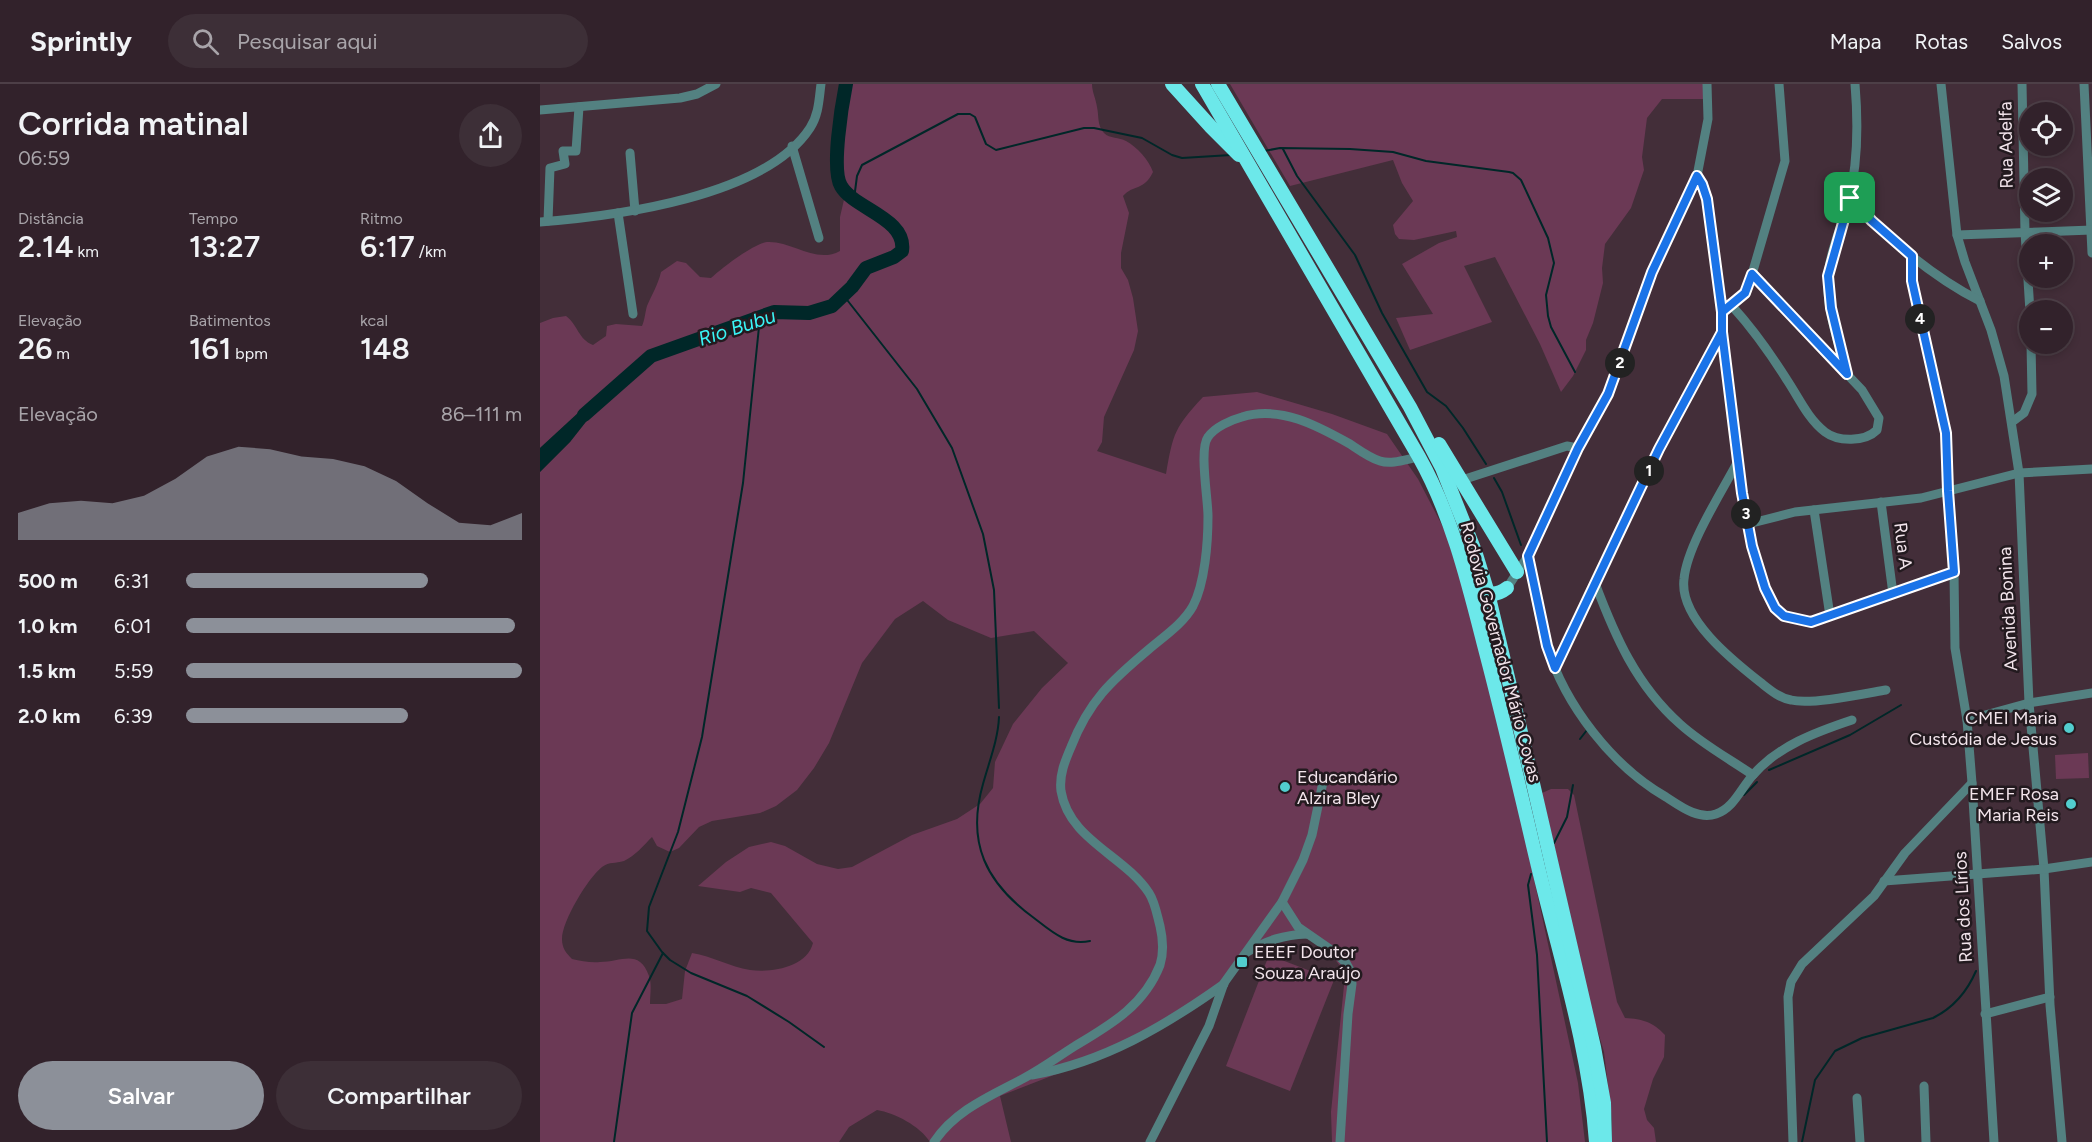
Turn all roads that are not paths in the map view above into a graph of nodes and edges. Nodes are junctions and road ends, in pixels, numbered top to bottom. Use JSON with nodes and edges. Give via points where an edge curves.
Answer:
{"nodes":[{"id":1,"x":716,"y":84,"type":"edge"},
{"id":2,"x":822,"y":84,"type":"edge"},
{"id":3,"x":1172,"y":84,"type":"edge"},
{"id":4,"x":1202,"y":84,"type":"edge"},
{"id":5,"x":1212,"y":84,"type":"edge"},
{"id":6,"x":1218,"y":84,"type":"edge"},
{"id":7,"x":1707,"y":84,"type":"edge"},
{"id":8,"x":1779,"y":84,"type":"edge"},
{"id":9,"x":1855,"y":84,"type":"edge"},
{"id":10,"x":1941,"y":84,"type":"edge"},
{"id":11,"x":2022,"y":84,"type":"edge"},
{"id":12,"x":2084,"y":84,"type":"edge"},
{"id":13,"x":579,"y":107,"type":"junction"},
{"id":14,"x":540,"y":110,"type":"edge"},
{"id":15,"x":1239,"y":119,"type":"junction"},
{"id":16,"x":792,"y":146,"type":"junction"},
{"id":17,"x":630,"y":153,"type":"dead end"},
{"id":18,"x":1250,"y":164,"type":"junction"},
{"id":19,"x":1697,"y":176,"type":"junction"},
{"id":20,"x":1850,"y":198,"type":"junction"},
{"id":21,"x":635,"y":211,"type":"junction"},
{"id":22,"x":618,"y":213,"type":"junction"},
{"id":23,"x":544,"y":222,"type":"edge"},
{"id":24,"x":2091,"y":230,"type":"edge"},
{"id":25,"x":2025,"y":232,"type":"junction"},
{"id":26,"x":1957,"y":235,"type":"junction"},
{"id":27,"x":819,"y":238,"type":"dead end"},
{"id":28,"x":2092,"y":254,"type":"edge"},
{"id":29,"x":1912,"y":256,"type":"junction"},
{"id":30,"x":1752,"y":274,"type":"junction"},
{"id":31,"x":2029,"y":300,"type":"edge"},
{"id":32,"x":1980,"y":302,"type":"junction"},
{"id":33,"x":1732,"y":306,"type":"junction"},
{"id":34,"x":1722,"y":312,"type":"junction"},
{"id":35,"x":633,"y":314,"type":"dead end"},
{"id":36,"x":1722,"y":332,"type":"junction"},
{"id":37,"x":2031,"y":354,"type":"edge"},
{"id":38,"x":1847,"y":374,"type":"junction"},
{"id":39,"x":1410,"y":407,"type":"junction"},
{"id":40,"x":2012,"y":422,"type":"junction"},
{"id":41,"x":1578,"y":448,"type":"junction"},
{"id":42,"x":1419,"y":457,"type":"junction"},
{"id":43,"x":1737,"y":463,"type":"junction"},
{"id":44,"x":2092,"y":469,"type":"edge"},
{"id":45,"x":2019,"y":473,"type":"junction"},
{"id":46,"x":1462,"y":480,"type":"junction"},
{"id":47,"x":1434,"y":487,"type":"junction"},
{"id":48,"x":1948,"y":491,"type":"junction"},
{"id":49,"x":1881,"y":502,"type":"junction"},
{"id":50,"x":1814,"y":510,"type":"junction"},
{"id":51,"x":1748,"y":524,"type":"junction"},
{"id":52,"x":1528,"y":556,"type":"junction"},
{"id":53,"x":1517,"y":572,"type":"junction"},
{"id":54,"x":1954,"y":572,"type":"junction"},
{"id":55,"x":1595,"y":583,"type":"junction"},
{"id":56,"x":1507,"y":588,"type":"junction"},
{"id":57,"x":1488,"y":593,"type":"junction"},
{"id":58,"x":1893,"y":594,"type":"junction"},
{"id":59,"x":1830,"y":616,"type":"junction"},
{"id":60,"x":1497,"y":630,"type":"junction"},
{"id":61,"x":1555,"y":668,"type":"junction"},
{"id":62,"x":1886,"y":690,"type":"dead end"},
{"id":63,"x":2092,"y":693,"type":"edge"},
{"id":64,"x":2029,"y":703,"type":"junction"},
{"id":65,"x":1852,"y":720,"type":"dead end"},
{"id":66,"x":1967,"y":720,"type":"junction"},
{"id":67,"x":1753,"y":775,"type":"junction"},
{"id":68,"x":1323,"y":782,"type":"dead end"},
{"id":69,"x":1972,"y":783,"type":"junction"},
{"id":70,"x":2092,"y":862,"type":"edge"},
{"id":71,"x":2043,"y":870,"type":"junction"},
{"id":72,"x":1979,"y":874,"type":"junction"},
{"id":73,"x":1884,"y":881,"type":"junction"},
{"id":74,"x":1282,"y":902,"type":"junction"},
{"id":75,"x":1307,"y":934,"type":"junction"},
{"id":76,"x":1246,"y":953,"type":"junction"},
{"id":77,"x":1224,"y":983,"type":"junction"},
{"id":78,"x":2049,"y":997,"type":"junction"},
{"id":79,"x":1985,"y":1014,"type":"junction"},
{"id":80,"x":1027,"y":1076,"type":"junction"},
{"id":81,"x":1924,"y":1086,"type":"dead end"},
{"id":82,"x":1857,"y":1098,"type":"dead end"},
{"id":83,"x":934,"y":1142,"type":"edge"},
{"id":84,"x":1150,"y":1142,"type":"edge"},
{"id":85,"x":1340,"y":1142,"type":"edge"},
{"id":86,"x":1596,"y":1142,"type":"edge"},
{"id":87,"x":1605,"y":1142,"type":"edge"},
{"id":88,"x":1793,"y":1142,"type":"edge"},
{"id":89,"x":1860,"y":1142,"type":"edge"},
{"id":90,"x":1926,"y":1142,"type":"edge"},
{"id":91,"x":1994,"y":1142,"type":"edge"},
{"id":92,"x":2062,"y":1142,"type":"edge"}],
"edges":[{"from":1,"to":13,"type":"street","via":[[680,98]]},
{"from":2,"to":16,"type":"street","via":[[814,121]]},
{"from":3,"to":18,"type":"highway","via":[[1210,128]]},
{"from":4,"to":18,"type":"highway","name":"Rodovia Governador Mário Covas"},
{"from":5,"to":15,"type":"highway","via":[[1224,105]]},
{"from":6,"to":15,"type":"highway","name":"Rodovia Governador Mário Covas"},
{"from":7,"to":19,"type":"street","via":[[1708,119]]},
{"from":8,"to":30,"type":"street","via":[[1785,161]]},
{"from":9,"to":20,"type":"street","via":[[1855,154]]},
{"from":10,"to":26,"type":"street","name":"Avenida Bonina"},
{"from":11,"to":25,"type":"street","name":"Rua Adelfa"},
{"from":12,"to":24,"type":"street"},
{"from":13,"to":14,"type":"street"},
{"from":13,"to":23,"type":"street","via":[[576,151],[563,151],[565,164],[550,168]]},
{"from":15,"to":39,"type":"highway","name":"Rodovia Governador Mário Covas"},
{"from":16,"to":21,"type":"street","via":[[740,181]]},
{"from":16,"to":27,"type":"street"},
{"from":17,"to":21,"type":"street"},
{"from":18,"to":42,"type":"highway","name":"Rodovia Governador Mário Covas"},
{"from":19,"to":34,"type":"street","via":[[1707,199]]},
{"from":19,"to":41,"type":"street","via":[[1652,272],[1608,394]]},
{"from":20,"to":29,"type":"street"},
{"from":20,"to":38,"type":"street","via":[[1828,276],[1831,308]]},
{"from":21,"to":22,"type":"street"},
{"from":22,"to":23,"type":"street"},
{"from":22,"to":35,"type":"street"},
{"from":24,"to":25,"type":"street"},
{"from":24,"to":28,"type":"street"},
{"from":25,"to":26,"type":"street"},
{"from":25,"to":31,"type":"street","name":"Rua Adelfa"},
{"from":26,"to":32,"type":"street","name":"Avenida Bonina"},
{"from":29,"to":32,"type":"street"},
{"from":29,"to":48,"type":"street","name":"Rua dos Lírios","via":[[1912,281],[1946,433]]},
{"from":30,"to":33,"type":"street","via":[[1745,293]]},
{"from":30,"to":38,"type":"street"},
{"from":32,"to":40,"type":"street","name":"Avenida Bonina","via":[[2004,376]]},
{"from":33,"to":34,"type":"street"},
{"from":33,"to":38,"type":"street","via":[[1755,331],[1813,420],[1827,434],[1844,440],[1873,435],[1879,418]]},
{"from":34,"to":36,"type":"street"},
{"from":36,"to":43,"type":"street"},
{"from":36,"to":55,"type":"street","via":[[1659,449]]},
{"from":37,"to":40,"type":"street","via":[[2032,394],[2024,413]]},
{"from":39,"to":46,"type":"highway","via":[[1426,423]]},
{"from":39,"to":57,"type":"highway","name":"Rodovia Governador Mário Covas","via":[[1456,501]]},
{"from":40,"to":45,"type":"street","name":"Avenida Bonina"},
{"from":41,"to":46,"type":"street","via":[[1567,446]]},
{"from":41,"to":52,"type":"street"},
{"from":42,"to":47,"type":"highway","name":"Rodovia Governador Mário Covas"},
{"from":42,"to":80,"type":"street","via":[[1379,461],[1306,421],[1272,414],[1245,416],[1224,424],[1208,437],[1204,448],[1207,541],[1193,604],[1179,623],[1100,694],[1079,726],[1062,771],[1062,794],[1073,821],[1149,893],[1161,930],[1161,961],[1141,998],[1118,1020]]},
{"from":43,"to":51,"type":"street"},
{"from":43,"to":62,"type":"street","via":[[1692,550],[1684,576],[1689,608],[1731,659],[1784,698],[1802,701]]},
{"from":44,"to":45,"type":"street"},
{"from":45,"to":48,"type":"street"},
{"from":45,"to":64,"type":"street","name":"Avenida Bonina"},
{"from":46,"to":53,"type":"highway"},
{"from":47,"to":57,"type":"highway","via":[[1444,493],[1472,581]]},
{"from":47,"to":86,"type":"highway","name":"Rodovia Governador Mário Covas","via":[[1463,565],[1504,721],[1579,1031]]},
{"from":48,"to":49,"type":"street"},
{"from":48,"to":54,"type":"street","name":"Rua dos Lírios"},
{"from":49,"to":50,"type":"street"},
{"from":49,"to":58,"type":"street","name":"Rua A"},
{"from":50,"to":51,"type":"street"},
{"from":50,"to":59,"type":"street"},
{"from":51,"to":59,"type":"street","via":[[1765,588],[1775,608],[1784,616],[1803,622]]},
{"from":52,"to":53,"type":"street"},
{"from":52,"to":61,"type":"street"},
{"from":53,"to":56,"type":"street"},
{"from":54,"to":58,"type":"street"},
{"from":54,"to":66,"type":"street","name":"Rua dos Lírios","via":[[1955,648]]},
{"from":55,"to":61,"type":"street"},
{"from":55,"to":67,"type":"street","via":[[1621,647],[1669,714]]},
{"from":56,"to":57,"type":"highway","via":[[1496,594]]},
{"from":56,"to":60,"type":"highway"},
{"from":57,"to":60,"type":"highway","name":"Rodovia Governador Mário Covas"},
{"from":58,"to":59,"type":"street"},
{"from":60,"to":87,"type":"highway","name":"Rodovia Governador Mário Covas","via":[[1594,1047],[1604,1102]]},
{"from":61,"to":67,"type":"street","via":[[1570,699],[1597,736],[1640,780],[1687,810],[1705,816],[1720,813]]},
{"from":63,"to":64,"type":"street"},
{"from":64,"to":66,"type":"street"},
{"from":64,"to":71,"type":"street","name":"Avenida Bonina"},
{"from":65,"to":67,"type":"street","via":[[1792,745]]},
{"from":66,"to":69,"type":"street","name":"Rua dos Lírios"},
{"from":68,"to":74,"type":"street","via":[[1303,860]]},
{"from":69,"to":72,"type":"street","name":"Rua dos Lírios"},
{"from":69,"to":73,"type":"street","via":[[1905,853]]},
{"from":70,"to":71,"type":"street"},
{"from":71,"to":72,"type":"street"},
{"from":71,"to":78,"type":"street","name":"Avenida Bonina"},
{"from":72,"to":73,"type":"street"},
{"from":72,"to":79,"type":"street","name":"Rua dos Lírios"},
{"from":73,"to":88,"type":"street","via":[[1874,896],[1802,964],[1791,982],[1788,997]]},
{"from":74,"to":75,"type":"street"},
{"from":74,"to":76,"type":"street"},
{"from":75,"to":76,"type":"street","via":[[1273,938]]},
{"from":75,"to":85,"type":"street","via":[[1337,954],[1351,972]]},
{"from":76,"to":77,"type":"street"},
{"from":77,"to":80,"type":"street","via":[[1130,1043],[1064,1068]]},
{"from":77,"to":84,"type":"street","via":[[1204,1036]]},
{"from":78,"to":79,"type":"street"},
{"from":78,"to":92,"type":"street","name":"Avenida Bonina"},
{"from":79,"to":91,"type":"street","name":"Rua dos Lírios"},
{"from":80,"to":83,"type":"street","via":[[959,1114]]},
{"from":81,"to":90,"type":"street"},
{"from":82,"to":89,"type":"street"}]}
